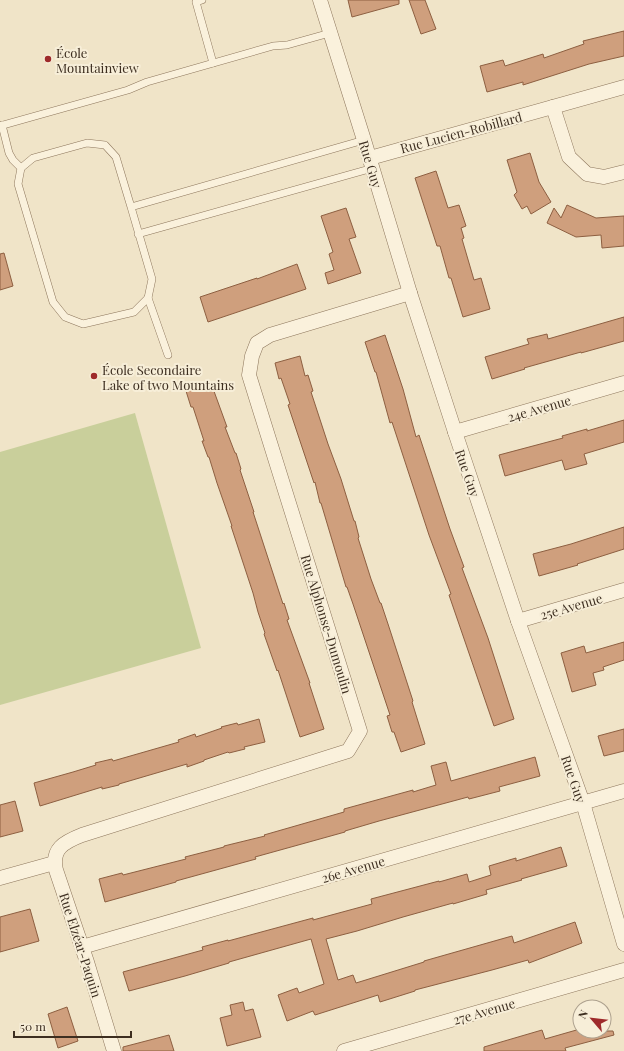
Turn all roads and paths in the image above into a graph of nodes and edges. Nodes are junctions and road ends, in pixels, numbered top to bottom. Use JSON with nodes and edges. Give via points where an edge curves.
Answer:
{"nodes":[{"id":1,"x":202,"y":0,"type":"edge"},
{"id":2,"x":320,"y":0,"type":"edge"},
{"id":3,"x":330,"y":33,"type":"junction"},
{"id":4,"x":213,"y":63,"type":"junction"},
{"id":5,"x":624,"y":87,"type":"edge"},
{"id":6,"x":553,"y":107,"type":"junction"},
{"id":7,"x":1,"y":125,"type":"edge"},
{"id":8,"x":364,"y":140,"type":"junction"},
{"id":9,"x":371,"y":163,"type":"junction"},
{"id":10,"x":21,"y":168,"type":"junction"},
{"id":11,"x":624,"y":172,"type":"edge"},
{"id":12,"x":130,"y":207,"type":"junction"},
{"id":13,"x":138,"y":234,"type":"junction"},
{"id":14,"x":410,"y":293,"type":"junction"},
{"id":15,"x":148,"y":298,"type":"junction"},
{"id":16,"x":168,"y":354,"type":"dead end"},
{"id":17,"x":624,"y":383,"type":"edge"},
{"id":18,"x":454,"y":432,"type":"junction"},
{"id":19,"x":624,"y":590,"type":"edge"},
{"id":20,"x":518,"y":621,"type":"junction"},
{"id":21,"x":624,"y":791,"type":"edge"},
{"id":22,"x":583,"y":803,"type":"junction"},
{"id":23,"x":54,"y":863,"type":"junction"},
{"id":24,"x":0,"y":878,"type":"edge"},
{"id":25,"x":624,"y":944,"type":"edge"},
{"id":26,"x":82,"y":947,"type":"junction"},
{"id":27,"x":624,"y":970,"type":"edge"},
{"id":28,"x":114,"y":1051,"type":"edge"},
{"id":29,"x":344,"y":1051,"type":"edge"}],
"edges":[{"from":1,"to":4,"type":"lane","via":[[196,2]]},
{"from":2,"to":3,"type":"street","name":"Rue Guy"},
{"from":3,"to":4,"type":"lane"},
{"from":3,"to":8,"type":"street","name":"Rue Guy"},
{"from":4,"to":7,"type":"lane","via":[[128,90]]},
{"from":5,"to":6,"type":"street","name":"Rue Lucien-Robillard"},
{"from":6,"to":9,"type":"street","name":"Rue Lucien-Robillard"},
{"from":6,"to":11,"type":"street","via":[[569,157],[586,174],[604,177]]},
{"from":7,"to":10,"type":"lane","via":[[9,153]]},
{"from":8,"to":9,"type":"street","name":"Rue Guy"},
{"from":8,"to":12,"type":"lane"},
{"from":9,"to":13,"type":"lane"},
{"from":9,"to":14,"type":"street","name":"Rue Guy"},
{"from":10,"to":12,"type":"lane","via":[[33,158],[87,143],[105,145],[116,157]]},
{"from":10,"to":15,"type":"lane","via":[[18,184],[53,302],[65,317],[83,324],[134,312]]},
{"from":12,"to":13,"type":"lane"},
{"from":13,"to":15,"type":"lane","via":[[152,279]]},
{"from":14,"to":18,"type":"street","name":"Rue Guy"},
{"from":14,"to":23,"type":"street","name":"Rue Alphonse-Dumoulin","via":[[270,335],[257,343],[249,375],[360,731],[348,751],[71,839],[57,851]]},
{"from":15,"to":16,"type":"lane"},
{"from":17,"to":18,"type":"street","name":"24e Avenue"},
{"from":18,"to":20,"type":"street","name":"Rue Guy"},
{"from":19,"to":20,"type":"street","name":"25e Avenue"},
{"from":20,"to":22,"type":"street","name":"Rue Guy"},
{"from":21,"to":22,"type":"street","name":"26e Avenue"},
{"from":22,"to":25,"type":"street","name":"Rue Guy"},
{"from":22,"to":26,"type":"street","name":"26e Avenue"},
{"from":23,"to":24,"type":"street"},
{"from":23,"to":26,"type":"street","name":"Rue Elzéar-Paquin"},
{"from":26,"to":28,"type":"street","name":"Rue Elzéar-Paquin"},
{"from":27,"to":29,"type":"street","name":"27e Avenue"}]}
